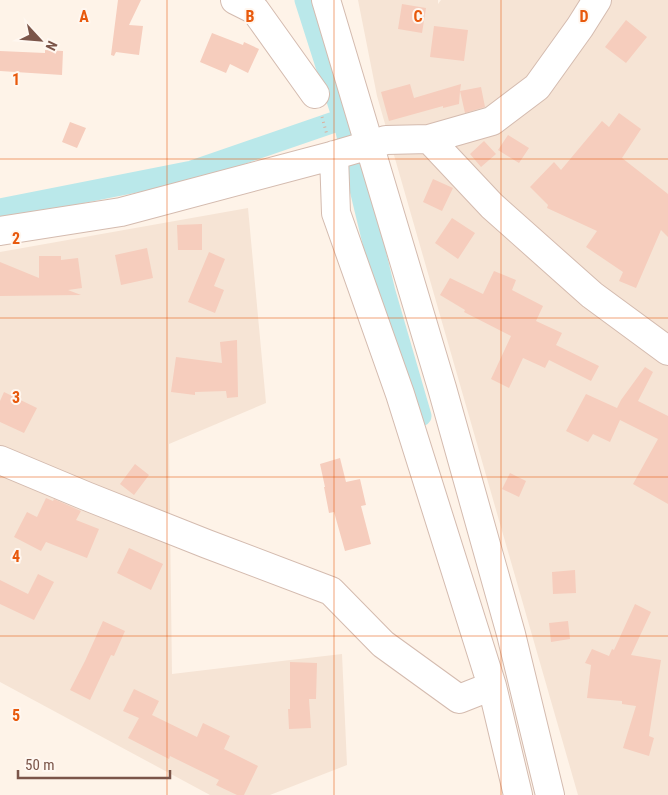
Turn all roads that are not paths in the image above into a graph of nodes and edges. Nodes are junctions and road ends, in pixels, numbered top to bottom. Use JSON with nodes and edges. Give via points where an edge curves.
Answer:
{"nodes":[{"id":1,"x":236,"y":0,"type":"edge"},
{"id":2,"x":326,"y":0,"type":"edge"},
{"id":3,"x":597,"y":0,"type":"edge"},
{"id":4,"x":315,"y":94,"type":"road end"},
{"id":5,"x":429,"y":140,"type":"junction"},
{"id":6,"x":369,"y":145,"type":"junction"},
{"id":7,"x":332,"y":149,"type":"junction"},
{"id":8,"x":0,"y":231,"type":"edge"},
{"id":9,"x":668,"y":351,"type":"edge"},
{"id":10,"x":0,"y":460,"type":"edge"},
{"id":11,"x":492,"y":686,"type":"junction"},
{"id":12,"x":518,"y":795,"type":"edge"},
{"id":13,"x":550,"y":795,"type":"edge"}],
"edges":[{"from":1,"to":4,"type":"street","via":[[255,10]]},
{"from":2,"to":6,"type":"street"},
{"from":3,"to":5,"type":"street","via":[[537,87],[492,121]]},
{"from":5,"to":6,"type":"street","via":[[386,140]]},
{"from":5,"to":9,"type":"street","via":[[492,206],[592,295]]},
{"from":6,"to":7,"type":"street"},
{"from":6,"to":13,"type":"street","via":[[511,634]]},
{"from":7,"to":8,"type":"street","via":[[121,212]]},
{"from":7,"to":11,"type":"street","via":[[336,213],[400,394]]},
{"from":10,"to":11,"type":"street","via":[[331,591],[383,644],[459,699]]},
{"from":11,"to":12,"type":"street"}]}
